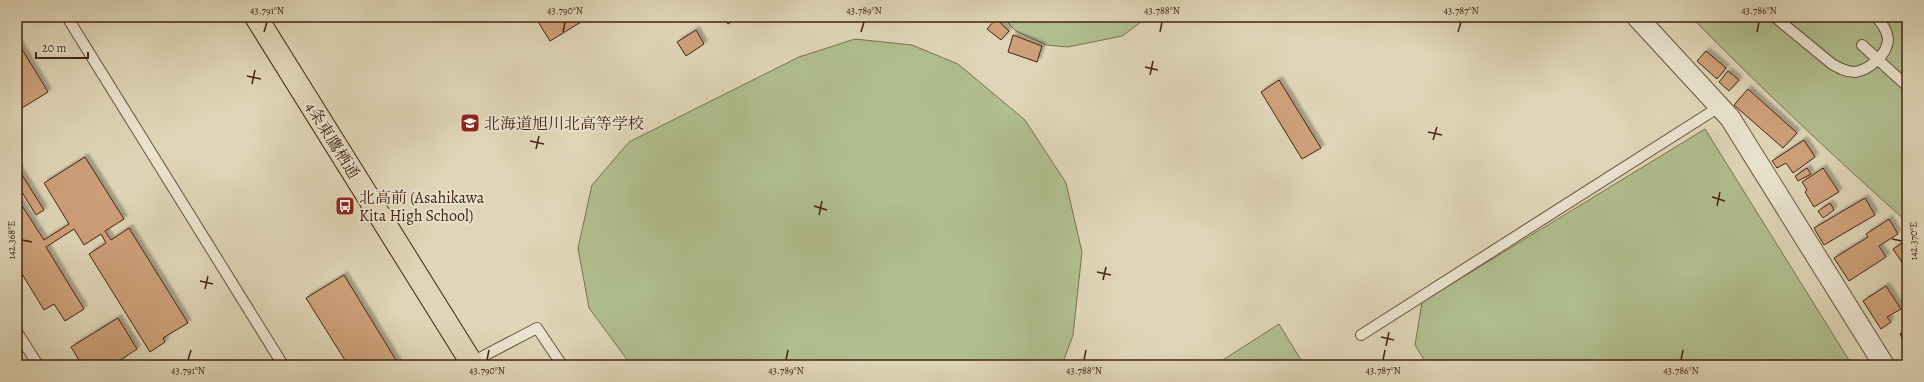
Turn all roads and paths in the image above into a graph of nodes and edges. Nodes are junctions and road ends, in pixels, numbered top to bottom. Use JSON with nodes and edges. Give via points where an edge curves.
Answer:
{"nodes":[{"id":1,"x":67,"y":17,"type":"edge"},
{"id":2,"x":256,"y":17,"type":"edge"},
{"id":3,"x":1637,"y":17,"type":"edge"},
{"id":4,"x":1775,"y":17,"type":"edge"},
{"id":5,"x":1876,"y":17,"type":"edge"},
{"id":6,"x":1862,"y":45,"type":"dead end"},
{"id":7,"x":1877,"y":60,"type":"junction"},
{"id":8,"x":1907,"y":86,"type":"edge"},
{"id":9,"x":1719,"y":107,"type":"junction"},
{"id":10,"x":17,"y":332,"type":"edge"},
{"id":11,"x":1361,"y":334,"type":"dead end"},
{"id":12,"x":473,"y":364,"type":"edge"},
{"id":13,"x":38,"y":365,"type":"edge"},
{"id":14,"x":283,"y":365,"type":"edge"},
{"id":15,"x":562,"y":365,"type":"edge"},
{"id":16,"x":1884,"y":365,"type":"edge"}],
"edges":[{"from":1,"to":14,"type":"lane"},
{"from":2,"to":12,"type":"highway","name":"4条東鷹栖通"},
{"from":3,"to":9,"type":"street"},
{"from":4,"to":7,"type":"lane","via":[[1832,64],[1842,69],[1854,72]]},
{"from":5,"to":7,"type":"lane","via":[[1886,31],[1888,40],[1886,48]]},
{"from":6,"to":7,"type":"lane"},
{"from":7,"to":8,"type":"lane"},
{"from":9,"to":11,"type":"lane"},
{"from":9,"to":16,"type":"street","via":[[1730,118]]},
{"from":10,"to":13,"type":"lane"},
{"from":12,"to":15,"type":"lane","via":[[537,328]]}]}
